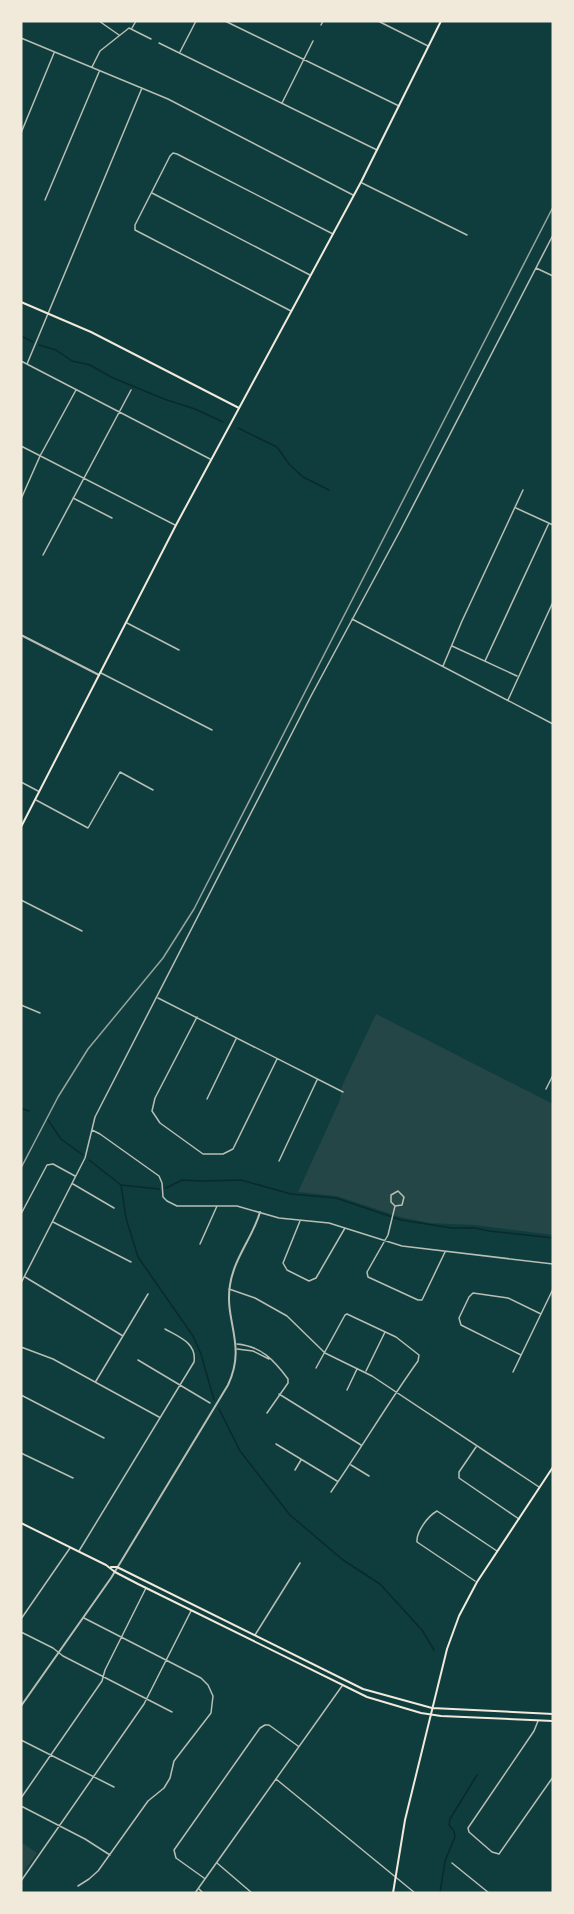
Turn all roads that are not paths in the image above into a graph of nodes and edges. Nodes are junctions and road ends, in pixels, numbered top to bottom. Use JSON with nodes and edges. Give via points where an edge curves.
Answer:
{"nodes":[{"id":1,"x":99,"y":21,"type":"edge"},
{"id":2,"x":136,"y":21,"type":"edge"},
{"id":3,"x":196,"y":21,"type":"edge"},
{"id":4,"x":225,"y":21,"type":"edge"},
{"id":5,"x":323,"y":21,"type":"edge"},
{"id":6,"x":378,"y":21,"type":"edge"},
{"id":7,"x":441,"y":21,"type":"edge"},
{"id":8,"x":321,"y":25,"type":"dead end"},
{"id":9,"x":132,"y":29,"type":"junction"},
{"id":10,"x":119,"y":35,"type":"junction"},
{"id":11,"x":21,"y":38,"type":"edge"},
{"id":12,"x":151,"y":39,"type":"dead end"},
{"id":13,"x":313,"y":41,"type":"dead end"},
{"id":14,"x":159,"y":43,"type":"dead end"},
{"id":15,"x":429,"y":46,"type":"junction"},
{"id":16,"x":55,"y":52,"type":"junction"},
{"id":17,"x":180,"y":53,"type":"junction"},
{"id":18,"x":304,"y":60,"type":"junction"},
{"id":19,"x":92,"y":68,"type":"junction"},
{"id":20,"x":99,"y":71,"type":"junction"},
{"id":21,"x":141,"y":88,"type":"junction"},
{"id":22,"x":282,"y":104,"type":"junction"},
{"id":23,"x":399,"y":106,"type":"junction"},
{"id":24,"x":21,"y":133,"type":"edge"},
{"id":25,"x":378,"y":151,"type":"junction"},
{"id":26,"x":361,"y":182,"type":"junction"},
{"id":27,"x":151,"y":193,"type":"junction"},
{"id":28,"x":354,"y":196,"type":"junction"},
{"id":29,"x":45,"y":200,"type":"dead end"},
{"id":30,"x":333,"y":234,"type":"junction"},
{"id":31,"x":553,"y":234,"type":"edge"},
{"id":32,"x":467,"y":235,"type":"dead end"},
{"id":33,"x":536,"y":267,"type":"junction"},
{"id":34,"x":311,"y":275,"type":"junction"},
{"id":35,"x":553,"y":276,"type":"edge"},
{"id":36,"x":21,"y":302,"type":"edge"},
{"id":37,"x":292,"y":311,"type":"junction"},
{"id":38,"x":48,"y":314,"type":"junction"},
{"id":39,"x":21,"y":361,"type":"edge"},
{"id":40,"x":27,"y":364,"type":"junction"},
{"id":41,"x":76,"y":389,"type":"junction"},
{"id":42,"x":131,"y":390,"type":"dead end"},
{"id":43,"x":239,"y":408,"type":"junction"},
{"id":44,"x":120,"y":412,"type":"junction"},
{"id":45,"x":21,"y":446,"type":"edge"},
{"id":46,"x":40,"y":456,"type":"junction"},
{"id":47,"x":211,"y":459,"type":"junction"},
{"id":48,"x":84,"y":478,"type":"junction"},
{"id":49,"x":524,"y":490,"type":"dead end"},
{"id":50,"x":73,"y":498,"type":"junction"},
{"id":51,"x":21,"y":499,"type":"edge"},
{"id":52,"x":515,"y":508,"type":"junction"},
{"id":53,"x":112,"y":518,"type":"dead end"},
{"id":54,"x":549,"y":524,"type":"junction"},
{"id":55,"x":176,"y":525,"type":"junction"},
{"id":56,"x":553,"y":525,"type":"edge"},
{"id":57,"x":43,"y":555,"type":"dead end"},
{"id":58,"x":553,"y":602,"type":"edge"},
{"id":59,"x":352,"y":619,"type":"junction"},
{"id":60,"x":126,"y":622,"type":"junction"},
{"id":61,"x":22,"y":635,"type":"edge"},
{"id":62,"x":21,"y":642,"type":"edge"},
{"id":63,"x":452,"y":645,"type":"junction"},
{"id":64,"x":179,"y":650,"type":"dead end"},
{"id":65,"x":485,"y":661,"type":"junction"},
{"id":66,"x":443,"y":666,"type":"junction"},
{"id":67,"x":100,"y":674,"type":"junction"},
{"id":68,"x":518,"y":677,"type":"junction"},
{"id":69,"x":508,"y":700,"type":"junction"},
{"id":70,"x":553,"y":724,"type":"edge"},
{"id":71,"x":212,"y":730,"type":"dead end"},
{"id":72,"x":21,"y":782,"type":"edge"},
{"id":73,"x":153,"y":790,"type":"dead end"},
{"id":74,"x":39,"y":791,"type":"junction"},
{"id":75,"x":35,"y":800,"type":"junction"},
{"id":76,"x":21,"y":827,"type":"edge"},
{"id":77,"x":21,"y":900,"type":"edge"},
{"id":78,"x":82,"y":931,"type":"dead end"},
{"id":79,"x":157,"y":997,"type":"junction"},
{"id":80,"x":21,"y":1005,"type":"edge"},
{"id":81,"x":40,"y":1014,"type":"dead end"},
{"id":82,"x":196,"y":1017,"type":"junction"},
{"id":83,"x":236,"y":1038,"type":"junction"},
{"id":84,"x":277,"y":1059,"type":"junction"},
{"id":85,"x":553,"y":1075,"type":"edge"},
{"id":86,"x":317,"y":1080,"type":"junction"},
{"id":87,"x":546,"y":1089,"type":"dead end"},
{"id":88,"x":343,"y":1092,"type":"dead end"},
{"id":89,"x":207,"y":1099,"type":"dead end"},
{"id":90,"x":91,"y":1130,"type":"junction"},
{"id":91,"x":279,"y":1161,"type":"dead end"},
{"id":92,"x":76,"y":1176,"type":"junction"},
{"id":93,"x":72,"y":1184,"type":"junction"},
{"id":94,"x":217,"y":1206,"type":"junction"},
{"id":95,"x":395,"y":1206,"type":"junction"},
{"id":96,"x":114,"y":1208,"type":"dead end"},
{"id":97,"x":260,"y":1212,"type":"junction"},
{"id":98,"x":21,"y":1214,"type":"edge"},
{"id":99,"x":300,"y":1220,"type":"junction"},
{"id":100,"x":52,"y":1221,"type":"junction"},
{"id":101,"x":346,"y":1228,"type":"junction"},
{"id":102,"x":386,"y":1241,"type":"junction"},
{"id":103,"x":200,"y":1244,"type":"dead end"},
{"id":104,"x":445,"y":1251,"type":"junction"},
{"id":105,"x":131,"y":1262,"type":"dead end"},
{"id":106,"x":553,"y":1264,"type":"edge"},
{"id":107,"x":24,"y":1277,"type":"junction"},
{"id":108,"x":21,"y":1283,"type":"edge"},
{"id":109,"x":229,"y":1289,"type":"junction"},
{"id":110,"x":553,"y":1289,"type":"edge"},
{"id":111,"x":148,"y":1294,"type":"dead end"},
{"id":112,"x":541,"y":1314,"type":"junction"},
{"id":113,"x":165,"y":1329,"type":"dead end"},
{"id":114,"x":385,"y":1332,"type":"junction"},
{"id":115,"x":123,"y":1336,"type":"junction"},
{"id":116,"x":237,"y":1344,"type":"junction"},
{"id":117,"x":21,"y":1347,"type":"edge"},
{"id":118,"x":237,"y":1349,"type":"junction"},
{"id":119,"x":325,"y":1353,"type":"junction"},
{"id":120,"x":521,"y":1355,"type":"junction"},
{"id":121,"x":138,"y":1360,"type":"dead end"},
{"id":122,"x":270,"y":1360,"type":"junction"},
{"id":123,"x":316,"y":1368,"type":"dead end"},
{"id":124,"x":357,"y":1368,"type":"junction"},
{"id":125,"x":365,"y":1372,"type":"junction"},
{"id":126,"x":513,"y":1372,"type":"dead end"},
{"id":127,"x":95,"y":1382,"type":"junction"},
{"id":128,"x":180,"y":1385,"type":"junction"},
{"id":129,"x":347,"y":1390,"type":"dead end"},
{"id":130,"x":396,"y":1392,"type":"junction"},
{"id":131,"x":279,"y":1394,"type":"junction"},
{"id":132,"x":21,"y":1395,"type":"edge"},
{"id":133,"x":210,"y":1403,"type":"dead end"},
{"id":134,"x":267,"y":1413,"type":"dead end"},
{"id":135,"x":160,"y":1418,"type":"junction"},
{"id":136,"x":104,"y":1438,"type":"dead end"},
{"id":137,"x":276,"y":1444,"type":"dead end"},
{"id":138,"x":362,"y":1445,"type":"junction"},
{"id":139,"x":477,"y":1446,"type":"junction"},
{"id":140,"x":21,"y":1453,"type":"edge"},
{"id":141,"x":301,"y":1459,"type":"junction"},
{"id":142,"x":351,"y":1464,"type":"junction"},
{"id":143,"x":553,"y":1467,"type":"edge"},
{"id":144,"x":295,"y":1470,"type":"dead end"},
{"id":145,"x":369,"y":1476,"type":"dead end"},
{"id":146,"x":74,"y":1478,"type":"dead end"},
{"id":147,"x":338,"y":1482,"type":"junction"},
{"id":148,"x":540,"y":1488,"type":"junction"},
{"id":149,"x":331,"y":1492,"type":"dead end"},
{"id":150,"x":519,"y":1519,"type":"junction"},
{"id":151,"x":21,"y":1523,"type":"edge"},
{"id":152,"x":71,"y":1547,"type":"junction"},
{"id":153,"x":498,"y":1551,"type":"junction"},
{"id":154,"x":79,"y":1552,"type":"junction"},
{"id":155,"x":300,"y":1563,"type":"dead end"},
{"id":156,"x":111,"y":1567,"type":"junction"},
{"id":157,"x":117,"y":1567,"type":"junction"},
{"id":158,"x":115,"y":1572,"type":"junction"},
{"id":159,"x":477,"y":1582,"type":"junction"},
{"id":160,"x":146,"y":1588,"type":"junction"},
{"id":161,"x":191,"y":1611,"type":"junction"},
{"id":162,"x":83,"y":1618,"type":"junction"},
{"id":163,"x":21,"y":1619,"type":"edge"},
{"id":164,"x":21,"y":1632,"type":"edge"},
{"id":165,"x":254,"y":1636,"type":"junction"},
{"id":166,"x":122,"y":1637,"type":"junction"},
{"id":167,"x":58,"y":1653,"type":"junction"},
{"id":168,"x":167,"y":1660,"type":"junction"},
{"id":169,"x":104,"y":1677,"type":"junction"},
{"id":170,"x":342,"y":1686,"type":"junction"},
{"id":171,"x":147,"y":1699,"type":"junction"},
{"id":172,"x":21,"y":1706,"type":"edge"},
{"id":173,"x":432,"y":1708,"type":"junction"},
{"id":174,"x":172,"y":1712,"type":"dead end"},
{"id":175,"x":541,"y":1713,"type":"junction"},
{"id":176,"x":431,"y":1714,"type":"junction"},
{"id":177,"x":553,"y":1714,"type":"edge"},
{"id":178,"x":539,"y":1720,"type":"junction"},
{"id":179,"x":553,"y":1720,"type":"edge"},
{"id":180,"x":21,"y":1740,"type":"edge"},
{"id":181,"x":298,"y":1746,"type":"junction"},
{"id":182,"x":51,"y":1755,"type":"junction"},
{"id":183,"x":94,"y":1777,"type":"junction"},
{"id":184,"x":553,"y":1777,"type":"edge"},
{"id":185,"x":276,"y":1779,"type":"junction"},
{"id":186,"x":114,"y":1787,"type":"dead end"},
{"id":187,"x":21,"y":1797,"type":"edge"},
{"id":188,"x":21,"y":1806,"type":"edge"},
{"id":189,"x":60,"y":1826,"type":"junction"},
{"id":190,"x":110,"y":1855,"type":"junction"},
{"id":191,"x":216,"y":1863,"type":"junction"},
{"id":192,"x":452,"y":1863,"type":"dead end"},
{"id":193,"x":394,"y":1877,"type":"junction"},
{"id":194,"x":205,"y":1878,"type":"junction"},
{"id":195,"x":21,"y":1881,"type":"edge"},
{"id":196,"x":78,"y":1886,"type":"dead end"},
{"id":197,"x":198,"y":1889,"type":"junction"},
{"id":198,"x":195,"y":1893,"type":"edge"},
{"id":199,"x":203,"y":1893,"type":"edge"},
{"id":200,"x":252,"y":1893,"type":"edge"},
{"id":201,"x":393,"y":1893,"type":"edge"},
{"id":202,"x":415,"y":1893,"type":"edge"},
{"id":203,"x":489,"y":1893,"type":"edge"}],
"edges":[{"from":1,"to":10,"type":"street"},
{"from":2,"to":9,"type":"street"},
{"from":3,"to":17,"type":"street"},
{"from":4,"to":18,"type":"street"},
{"from":5,"to":8,"type":"street"},
{"from":6,"to":15,"type":"street"},
{"from":7,"to":15,"type":"main road"},
{"from":9,"to":10,"type":"street"},
{"from":9,"to":12,"type":"street"},
{"from":10,"to":19,"type":"street","via":[[100,51]]},
{"from":11,"to":16,"type":"street"},
{"from":13,"to":18,"type":"street"},
{"from":14,"to":17,"type":"street"},
{"from":15,"to":23,"type":"main road"},
{"from":16,"to":19,"type":"street"},
{"from":16,"to":24,"type":"street"},
{"from":17,"to":22,"type":"street"},
{"from":18,"to":22,"type":"street"},
{"from":18,"to":23,"type":"street"},
{"from":19,"to":20,"type":"street"},
{"from":20,"to":21,"type":"street"},
{"from":20,"to":29,"type":"street"},
{"from":21,"to":28,"type":"street"},
{"from":21,"to":38,"type":"street"},
{"from":22,"to":25,"type":"street"},
{"from":23,"to":25,"type":"main road"},
{"from":25,"to":26,"type":"main road"},
{"from":26,"to":28,"type":"main road"},
{"from":26,"to":32,"type":"street"},
{"from":27,"to":30,"type":"street","via":[[173,153]]},
{"from":27,"to":34,"type":"street"},
{"from":27,"to":37,"type":"street","via":[[135,229]]},
{"from":28,"to":30,"type":"main road"},
{"from":30,"to":34,"type":"main road"},
{"from":31,"to":33,"type":"street"},
{"from":33,"to":35,"type":"street"},
{"from":33,"to":59,"type":"street"},
{"from":34,"to":37,"type":"main road"},
{"from":36,"to":38,"type":"main road"},
{"from":37,"to":43,"type":"main road"},
{"from":38,"to":40,"type":"street"},
{"from":38,"to":43,"type":"main road"},
{"from":39,"to":40,"type":"street"},
{"from":40,"to":41,"type":"street"},
{"from":41,"to":44,"type":"street"},
{"from":41,"to":46,"type":"street"},
{"from":42,"to":44,"type":"street"},
{"from":43,"to":47,"type":"main road"},
{"from":44,"to":47,"type":"street"},
{"from":44,"to":48,"type":"street"},
{"from":45,"to":46,"type":"street"},
{"from":46,"to":48,"type":"street"},
{"from":46,"to":51,"type":"street"},
{"from":47,"to":55,"type":"main road"},
{"from":48,"to":50,"type":"street"},
{"from":48,"to":55,"type":"street"},
{"from":49,"to":52,"type":"street"},
{"from":50,"to":53,"type":"street"},
{"from":50,"to":57,"type":"street"},
{"from":52,"to":54,"type":"street"},
{"from":52,"to":63,"type":"street"},
{"from":54,"to":56,"type":"street"},
{"from":54,"to":65,"type":"street"},
{"from":55,"to":60,"type":"main road"},
{"from":58,"to":68,"type":"street"},
{"from":59,"to":66,"type":"street"},
{"from":59,"to":79,"type":"street"},
{"from":60,"to":64,"type":"street"},
{"from":60,"to":67,"type":"main road"},
{"from":61,"to":62,"type":"street"},
{"from":61,"to":67,"type":"street"},
{"from":63,"to":65,"type":"street"},
{"from":63,"to":66,"type":"street"},
{"from":65,"to":68,"type":"street"},
{"from":66,"to":69,"type":"street"},
{"from":67,"to":71,"type":"street"},
{"from":67,"to":74,"type":"main road"},
{"from":68,"to":69,"type":"street"},
{"from":69,"to":70,"type":"street"},
{"from":72,"to":74,"type":"street"},
{"from":73,"to":75,"type":"street","via":[[120,772],[87,828]]},
{"from":74,"to":75,"type":"main road"},
{"from":75,"to":76,"type":"main road"},
{"from":77,"to":78,"type":"street"},
{"from":79,"to":82,"type":"street"},
{"from":79,"to":90,"type":"street"},
{"from":80,"to":81,"type":"street"},
{"from":82,"to":83,"type":"street"},
{"from":82,"to":84,"type":"street","via":[[152,1111],[160,1123],[203,1154],[223,1154],[233,1149]]},
{"from":83,"to":84,"type":"street"},
{"from":83,"to":89,"type":"street"},
{"from":84,"to":86,"type":"street"},
{"from":85,"to":87,"type":"street"},
{"from":86,"to":88,"type":"street"},
{"from":86,"to":91,"type":"street"},
{"from":90,"to":92,"type":"street"},
{"from":90,"to":94,"type":"street","via":[[159,1176],[163,1197],[171,1204]]},
{"from":92,"to":93,"type":"street"},
{"from":92,"to":98,"type":"street","via":[[49,1164]]},
{"from":93,"to":96,"type":"street"},
{"from":93,"to":100,"type":"street"},
{"from":94,"to":97,"type":"street"},
{"from":94,"to":103,"type":"street"},
{"from":95,"to":95,"type":"street","via":[[391,1195],[398,1191],[404,1201]]},
{"from":95,"to":102,"type":"street"},
{"from":97,"to":99,"type":"street"},
{"from":97,"to":109,"type":"street","via":[[233,1271]]},
{"from":99,"to":101,"type":"street"},
{"from":99,"to":101,"type":"street","via":[[283,1263],[287,1270],[311,1282]]},
{"from":100,"to":105,"type":"street"},
{"from":100,"to":107,"type":"street"},
{"from":101,"to":102,"type":"street"},
{"from":102,"to":104,"type":"street"},
{"from":102,"to":104,"type":"street","via":[[367,1275],[420,1301]]},
{"from":104,"to":106,"type":"street"},
{"from":107,"to":108,"type":"street"},
{"from":107,"to":115,"type":"street"},
{"from":109,"to":116,"type":"street"},
{"from":109,"to":119,"type":"street","via":[[286,1316]]},
{"from":110,"to":112,"type":"street"},
{"from":111,"to":115,"type":"street"},
{"from":112,"to":120,"type":"street"},
{"from":112,"to":120,"type":"street","via":[[508,1298],[476,1293],[469,1297],[459,1318],[461,1325]]},
{"from":113,"to":128,"type":"street","via":[[193,1350],[194,1362]]},
{"from":114,"to":119,"type":"street","via":[[347,1314]]},
{"from":114,"to":125,"type":"street"},
{"from":114,"to":130,"type":"street","via":[[419,1354]]},
{"from":115,"to":127,"type":"street"},
{"from":116,"to":118,"type":"street"},
{"from":116,"to":122,"type":"street","via":[[258,1348]]},
{"from":117,"to":127,"type":"street"},
{"from":118,"to":122,"type":"street","via":[[253,1351]]},
{"from":118,"to":157,"type":"street","via":[[225,1391]]},
{"from":119,"to":123,"type":"street"},
{"from":119,"to":124,"type":"street"},
{"from":120,"to":126,"type":"street"},
{"from":121,"to":128,"type":"street"},
{"from":122,"to":131,"type":"street","via":[[288,1380]]},
{"from":124,"to":125,"type":"street"},
{"from":124,"to":129,"type":"street"},
{"from":125,"to":130,"type":"street"},
{"from":127,"to":135,"type":"street"},
{"from":128,"to":133,"type":"street"},
{"from":128,"to":135,"type":"street"},
{"from":130,"to":138,"type":"street"},
{"from":130,"to":139,"type":"street"},
{"from":131,"to":134,"type":"street"},
{"from":131,"to":138,"type":"street"},
{"from":132,"to":136,"type":"street"},
{"from":135,"to":154,"type":"street"},
{"from":137,"to":141,"type":"street"},
{"from":138,"to":142,"type":"street"},
{"from":139,"to":148,"type":"street"},
{"from":139,"to":150,"type":"street","via":[[459,1478]]},
{"from":140,"to":146,"type":"street"},
{"from":141,"to":144,"type":"street"},
{"from":141,"to":147,"type":"street"},
{"from":142,"to":145,"type":"street"},
{"from":142,"to":147,"type":"street"},
{"from":143,"to":148,"type":"main road"},
{"from":147,"to":149,"type":"street"},
{"from":148,"to":150,"type":"main road"},
{"from":150,"to":153,"type":"main road"},
{"from":151,"to":152,"type":"main road"},
{"from":152,"to":154,"type":"main road"},
{"from":152,"to":163,"type":"street"},
{"from":153,"to":159,"type":"main road"},
{"from":153,"to":159,"type":"street","via":[[436,1511],[421,1529],[417,1542]]},
{"from":154,"to":156,"type":"main road"},
{"from":155,"to":165,"type":"street"},
{"from":156,"to":157,"type":"main road"},
{"from":156,"to":158,"type":"main road"},
{"from":157,"to":158,"type":"street"},
{"from":157,"to":165,"type":"main road"},
{"from":158,"to":160,"type":"main road"},
{"from":158,"to":162,"type":"street"},
{"from":159,"to":173,"type":"main road","via":[[452,1635]]},
{"from":160,"to":161,"type":"main road"},
{"from":160,"to":166,"type":"street"},
{"from":161,"to":168,"type":"street"},
{"from":161,"to":170,"type":"main road"},
{"from":162,"to":166,"type":"street"},
{"from":162,"to":167,"type":"street"},
{"from":164,"to":167,"type":"street"},
{"from":165,"to":173,"type":"main road","via":[[363,1689]]},
{"from":166,"to":168,"type":"street"},
{"from":166,"to":169,"type":"street"},
{"from":167,"to":169,"type":"street"},
{"from":167,"to":172,"type":"street"},
{"from":168,"to":171,"type":"street"},
{"from":168,"to":190,"type":"street","via":[[207,1683],[213,1696],[212,1710],[174,1761],[164,1788],[148,1801]]},
{"from":169,"to":171,"type":"street"},
{"from":169,"to":182,"type":"street"},
{"from":170,"to":176,"type":"main road","via":[[367,1698]]},
{"from":170,"to":181,"type":"street"},
{"from":171,"to":174,"type":"street"},
{"from":171,"to":183,"type":"street"},
{"from":173,"to":175,"type":"main road"},
{"from":173,"to":176,"type":"main road"},
{"from":175,"to":177,"type":"main road"},
{"from":175,"to":178,"type":"main road"},
{"from":176,"to":178,"type":"main road"},
{"from":176,"to":193,"type":"main road"},
{"from":178,"to":179,"type":"main road"},
{"from":178,"to":184,"type":"street","via":[[468,1830],[498,1854]]},
{"from":180,"to":182,"type":"street"},
{"from":181,"to":185,"type":"street"},
{"from":181,"to":194,"type":"street","via":[[269,1725],[262,1726],[189,1829],[174,1855]]},
{"from":182,"to":183,"type":"street"},
{"from":182,"to":187,"type":"street"},
{"from":183,"to":186,"type":"street"},
{"from":183,"to":189,"type":"street"},
{"from":185,"to":191,"type":"street"},
{"from":185,"to":193,"type":"street"},
{"from":188,"to":189,"type":"street"},
{"from":189,"to":190,"type":"street"},
{"from":189,"to":195,"type":"street"},
{"from":190,"to":196,"type":"street","via":[[94,1876]]},
{"from":191,"to":194,"type":"street"},
{"from":191,"to":200,"type":"street"},
{"from":192,"to":203,"type":"street"},
{"from":193,"to":201,"type":"main road"},
{"from":193,"to":202,"type":"street"},
{"from":194,"to":197,"type":"street"},
{"from":197,"to":198,"type":"street"},
{"from":197,"to":199,"type":"street"}]}
